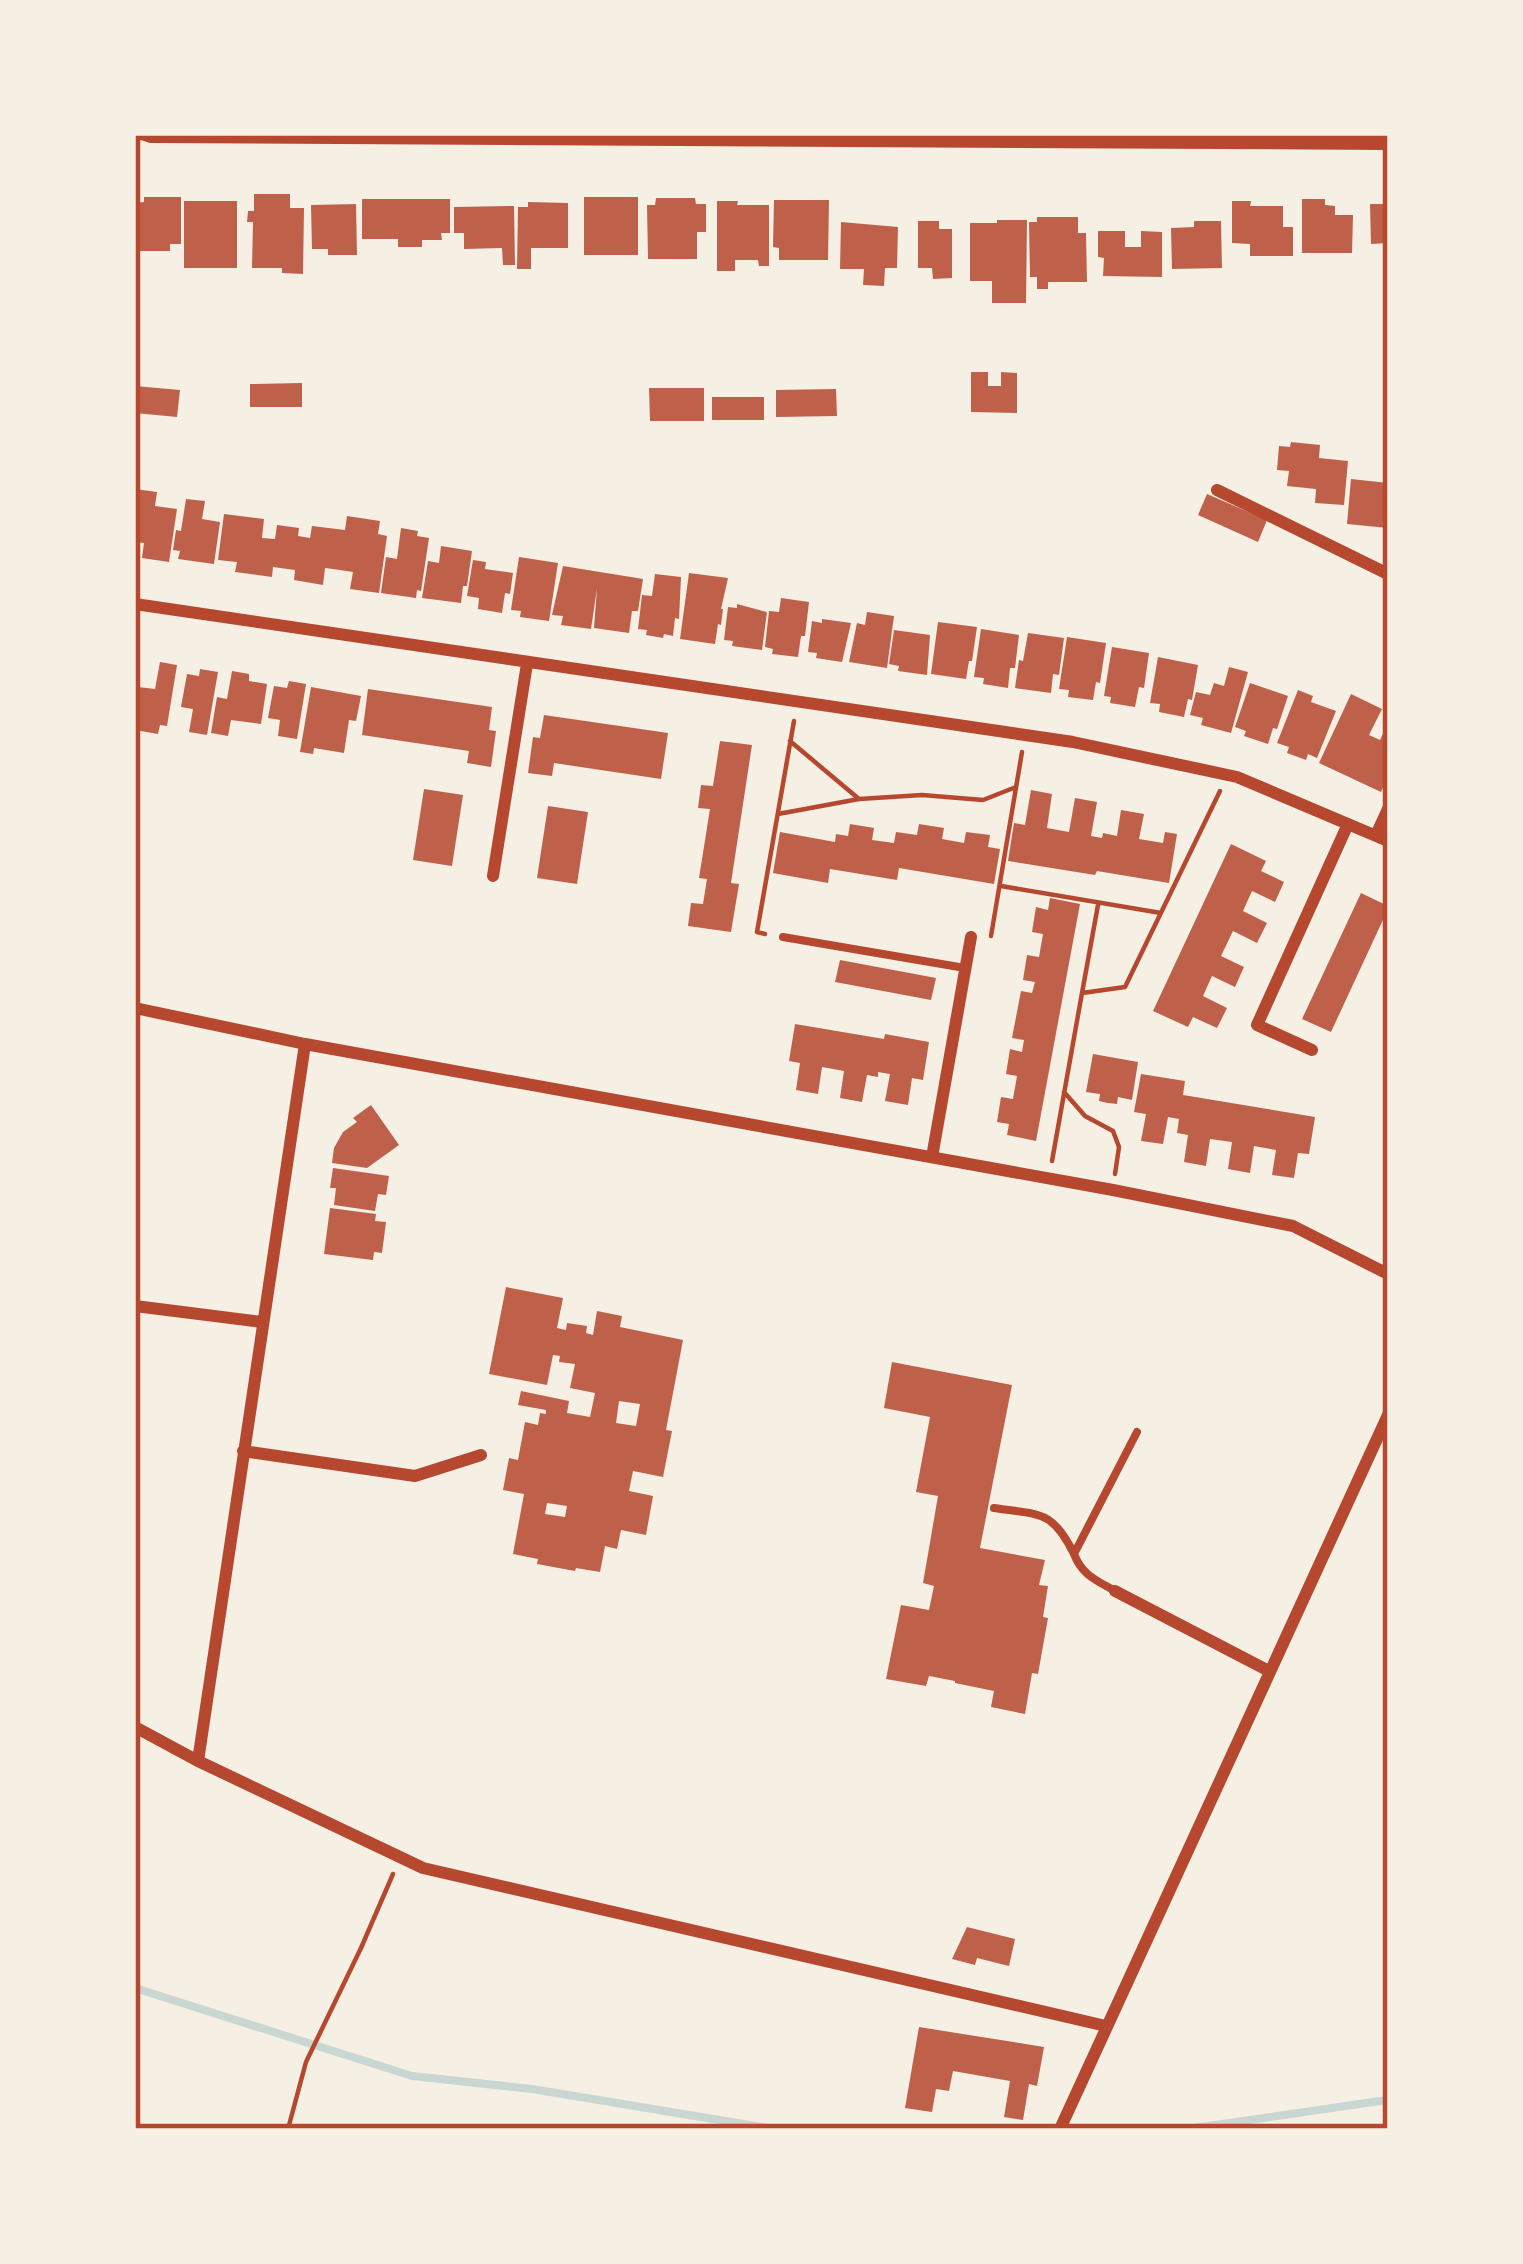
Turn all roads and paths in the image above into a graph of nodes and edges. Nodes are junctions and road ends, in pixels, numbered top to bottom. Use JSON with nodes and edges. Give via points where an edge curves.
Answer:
{"nodes":[{"id":1,"x":145,"y":135,"type":"edge"},
{"id":2,"x":1388,"y":144,"type":"edge"},
{"id":3,"x":1216,"y":490,"type":"dead end"},
{"id":4,"x":1388,"y":574,"type":"edge"},
{"id":5,"x":135,"y":604,"type":"edge"},
{"id":6,"x":527,"y":664,"type":"junction"},
{"id":7,"x":797,"y":702,"type":"junction"},
{"id":8,"x":1025,"y":735,"type":"junction"},
{"id":9,"x":790,"y":741,"type":"junction"},
{"id":10,"x":1228,"y":775,"type":"junction"},
{"id":11,"x":1016,"y":787,"type":"junction"},
{"id":12,"x":860,"y":799,"type":"junction"},
{"id":13,"x":1388,"y":809,"type":"edge"},
{"id":14,"x":778,"y":814,"type":"junction"},
{"id":15,"x":1348,"y":824,"type":"junction"},
{"id":16,"x":1382,"y":838,"type":"edge"},
{"id":17,"x":493,"y":876,"type":"dead end"},
{"id":18,"x":1000,"y":886,"type":"junction"},
{"id":19,"x":1098,"y":902,"type":"junction"},
{"id":20,"x":1161,"y":913,"type":"junction"},
{"id":21,"x":783,"y":937,"type":"joint"},
{"id":22,"x":971,"y":937,"type":"joint"},
{"id":23,"x":965,"y":968,"type":"junction"},
{"id":24,"x":1082,"y":993,"type":"junction"},
{"id":25,"x":135,"y":1008,"type":"edge"},
{"id":26,"x":305,"y":1044,"type":"junction"},
{"id":27,"x":1312,"y":1050,"type":"dead end"},
{"id":28,"x":1064,"y":1092,"type":"junction"},
{"id":29,"x":932,"y":1157,"type":"junction"},
{"id":30,"x":1049,"y":1178,"type":"junction"},
{"id":31,"x":1113,"y":1190,"type":"junction"},
{"id":32,"x":1388,"y":1274,"type":"edge"},
{"id":33,"x":135,"y":1306,"type":"edge"},
{"id":34,"x":262,"y":1322,"type":"junction"},
{"id":35,"x":1388,"y":1415,"type":"edge"},
{"id":36,"x":1137,"y":1432,"type":"dead end"},
{"id":37,"x":243,"y":1451,"type":"junction"},
{"id":38,"x":481,"y":1455,"type":"dead end"},
{"id":39,"x":994,"y":1508,"type":"dead end"},
{"id":40,"x":1074,"y":1554,"type":"junction"},
{"id":41,"x":1115,"y":1591,"type":"joint"},
{"id":42,"x":1269,"y":1671,"type":"junction"},
{"id":43,"x":135,"y":1727,"type":"edge"},
{"id":44,"x":198,"y":1761,"type":"junction"},
{"id":45,"x":400,"y":1857,"type":"junction"},
{"id":46,"x":1106,"y":2026,"type":"junction"},
{"id":47,"x":288,"y":2129,"type":"edge"},
{"id":48,"x":1060,"y":2129,"type":"edge"}],
"edges":[{"from":1,"to":2,"type":"street"},
{"from":3,"to":4,"type":"street"},
{"from":5,"to":6,"type":"street"},
{"from":6,"to":7,"type":"street"},
{"from":6,"to":17,"type":"street"},
{"from":7,"to":8,"type":"street"},
{"from":7,"to":9,"type":"path"},
{"from":8,"to":10,"type":"street"},
{"from":8,"to":11,"type":"path"},
{"from":9,"to":12,"type":"path"},
{"from":9,"to":14,"type":"path"},
{"from":10,"to":15,"type":"street"},
{"from":10,"to":20,"type":"path"},
{"from":11,"to":12,"type":"path","via":[[983,800]]},
{"from":11,"to":18,"type":"path"},
{"from":12,"to":14,"type":"path"},
{"from":13,"to":16,"type":"street"},
{"from":14,"to":21,"type":"path","via":[[758,932]]},
{"from":15,"to":16,"type":"street"},
{"from":15,"to":27,"type":"street","via":[[1257,1025]]},
{"from":18,"to":19,"type":"path"},
{"from":18,"to":22,"type":"path","via":[[991,940]]},
{"from":19,"to":20,"type":"path"},
{"from":19,"to":24,"type":"path"},
{"from":20,"to":24,"type":"path","via":[[1125,987]]},
{"from":21,"to":23,"type":"lane"},
{"from":22,"to":23,"type":"street"},
{"from":23,"to":29,"type":"street"},
{"from":24,"to":28,"type":"path"},
{"from":25,"to":26,"type":"street"},
{"from":26,"to":29,"type":"street"},
{"from":26,"to":34,"type":"street"},
{"from":28,"to":30,"type":"path"},
{"from":28,"to":31,"type":"path","via":[[1113,1131]]},
{"from":29,"to":30,"type":"street"},
{"from":30,"to":31,"type":"street"},
{"from":31,"to":32,"type":"street","via":[[1293,1226]]},
{"from":33,"to":34,"type":"street"},
{"from":34,"to":37,"type":"street"},
{"from":35,"to":42,"type":"street"},
{"from":36,"to":40,"type":"lane"},
{"from":37,"to":38,"type":"street","via":[[415,1476]]},
{"from":37,"to":44,"type":"street"},
{"from":39,"to":40,"type":"lane","via":[[1047,1517]]},
{"from":40,"to":41,"type":"lane","via":[[1088,1577]]},
{"from":41,"to":42,"type":"street"},
{"from":42,"to":46,"type":"street"},
{"from":43,"to":44,"type":"street"},
{"from":44,"to":45,"type":"street"},
{"from":45,"to":46,"type":"street"},
{"from":45,"to":47,"type":"path","via":[[306,2062]]},
{"from":46,"to":48,"type":"street"}]}
